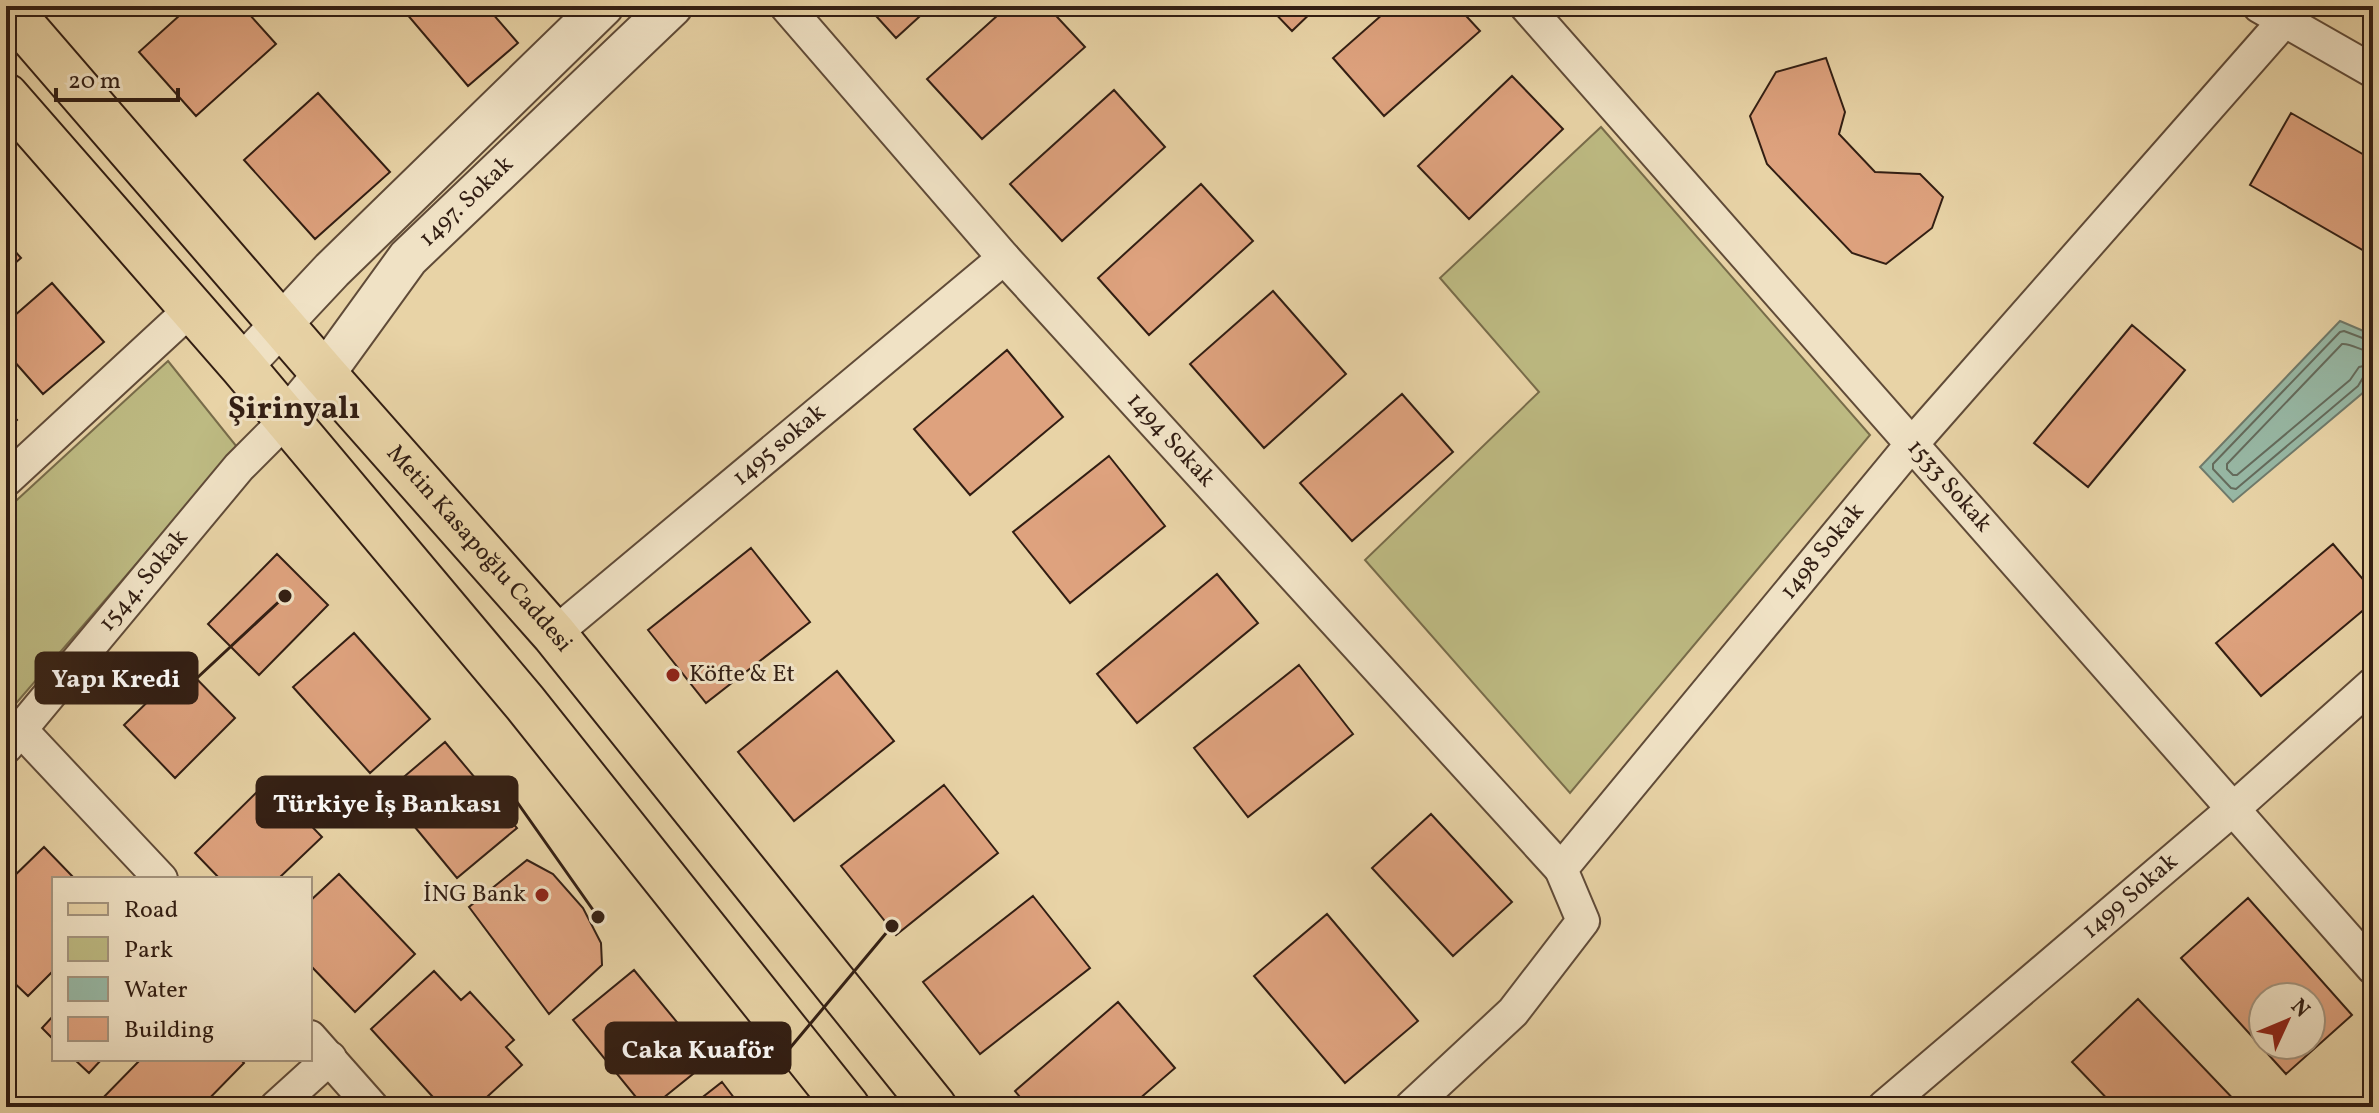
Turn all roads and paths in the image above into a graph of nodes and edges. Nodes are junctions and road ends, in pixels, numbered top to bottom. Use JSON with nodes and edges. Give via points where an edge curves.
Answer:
{"nodes":[{"id":1,"x":6,"y":6,"type":"edge"},
{"id":2,"x":603,"y":6,"type":"edge"},
{"id":3,"x":672,"y":6,"type":"edge"},
{"id":4,"x":786,"y":6,"type":"edge"},
{"id":5,"x":1526,"y":6,"type":"edge"},
{"id":6,"x":2279,"y":11,"type":"edge"},
{"id":7,"x":2373,"y":71,"type":"edge"},
{"id":8,"x":6,"y":96,"type":"edge"},
{"id":9,"x":1004,"y":258,"type":"junction"},
{"id":10,"x":191,"y":309,"type":"junction"},
{"id":11,"x":281,"y":323,"type":"junction"},
{"id":12,"x":242,"y":366,"type":"junction"},
{"id":13,"x":324,"y":374,"type":"junction"},
{"id":14,"x":286,"y":420,"type":"junction"},
{"id":15,"x":1911,"y":445,"type":"junction"},
{"id":16,"x":6,"y":480,"type":"edge"},
{"id":17,"x":554,"y":634,"type":"junction"},
{"id":18,"x":2373,"y":684,"type":"edge"},
{"id":19,"x":13,"y":739,"type":"edge"},
{"id":20,"x":2232,"y":810,"type":"junction"},
{"id":21,"x":1561,"y":869,"type":"junction"},
{"id":22,"x":159,"y":877,"type":"edge"},
{"id":23,"x":2373,"y":968,"type":"edge"},
{"id":24,"x":320,"y":1048,"type":"edge"},
{"id":25,"x":310,"y":1061,"type":"edge"},
{"id":26,"x":276,"y":1107,"type":"edge"},
{"id":27,"x":372,"y":1107,"type":"edge"},
{"id":28,"x":847,"y":1107,"type":"edge"},
{"id":29,"x":934,"y":1107,"type":"edge"},
{"id":30,"x":1411,"y":1107,"type":"edge"},
{"id":31,"x":1884,"y":1107,"type":"edge"}],
"edges":[{"from":1,"to":11,"type":"main road","name":"Metin Kasapoğlu Caddesi"},
{"from":2,"to":11,"type":"street","name":"1497. Sokak"},
{"from":3,"to":13,"type":"street","name":"1497. Sokak","via":[[408,258]]},
{"from":4,"to":9,"type":"street","name":"1494 Sokak"},
{"from":5,"to":15,"type":"street","name":"1533 Sokak"},
{"from":6,"to":7,"type":"street"},
{"from":6,"to":15,"type":"street","name":"1498 Sokak"},
{"from":8,"to":10,"type":"main road"},
{"from":9,"to":17,"type":"street","name":"1495 sokak"},
{"from":9,"to":21,"type":"street","name":"1494 Sokak"},
{"from":10,"to":12,"type":"main road"},
{"from":10,"to":16,"type":"street"},
{"from":11,"to":12,"type":"street","name":"1497. Sokak"},
{"from":11,"to":13,"type":"main road","name":"Metin Kasapoğlu Caddesi"},
{"from":12,"to":14,"type":"main road"},
{"from":13,"to":14,"type":"street","name":"1497. Sokak"},
{"from":13,"to":17,"type":"main road","name":"Metin Kasapoğlu Caddesi"},
{"from":14,"to":19,"type":"street","name":"1544. Sokak","via":[[239,467]]},
{"from":14,"to":28,"type":"main road","via":[[525,703]]},
{"from":15,"to":20,"type":"street","name":"1533 Sokak"},
{"from":15,"to":21,"type":"street","name":"1498 Sokak"},
{"from":17,"to":29,"type":"main road","name":"Metin Kasapoğlu Caddesi"},
{"from":18,"to":20,"type":"street","name":"1499 Sokak"},
{"from":19,"to":22,"type":"street"},
{"from":20,"to":23,"type":"street","name":"1533 Sokak"},
{"from":20,"to":31,"type":"street","name":"1499 Sokak"},
{"from":21,"to":30,"type":"street","via":[[1583,921],[1513,1012]]},
{"from":24,"to":27,"type":"street"},
{"from":25,"to":26,"type":"street"}]}
